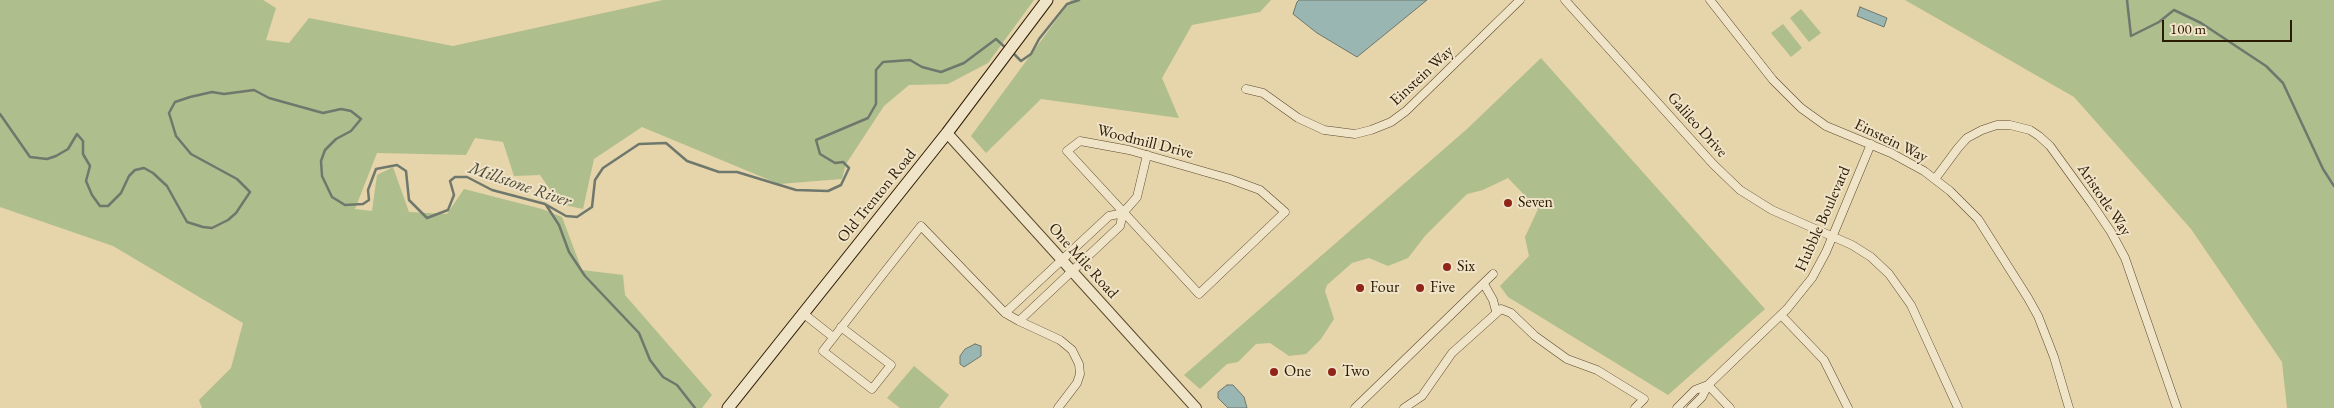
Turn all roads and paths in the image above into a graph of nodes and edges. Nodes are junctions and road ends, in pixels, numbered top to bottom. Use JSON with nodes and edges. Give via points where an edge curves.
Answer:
{"nodes":[{"id":1,"x":1047,"y":0,"type":"edge"},
{"id":2,"x":1520,"y":0,"type":"edge"},
{"id":3,"x":1565,"y":0,"type":"edge"},
{"id":4,"x":1710,"y":0,"type":"edge"},
{"id":5,"x":1246,"y":89,"type":"dead end"},
{"id":6,"x":947,"y":134,"type":"junction"},
{"id":7,"x":1871,"y":144,"type":"junction"},
{"id":8,"x":1147,"y":155,"type":"junction"},
{"id":9,"x":1935,"y":179,"type":"junction"},
{"id":10,"x":1123,"y":213,"type":"junction"},
{"id":11,"x":1832,"y":236,"type":"junction"},
{"id":12,"x":1062,"y":260,"type":"junction"},
{"id":13,"x":1072,"y":272,"type":"junction"},
{"id":14,"x":1493,"y":274,"type":"dead end"},
{"id":15,"x":1484,"y":284,"type":"junction"},
{"id":16,"x":1496,"y":311,"type":"junction"},
{"id":17,"x":1005,"y":313,"type":"junction"},
{"id":18,"x":804,"y":314,"type":"junction"},
{"id":19,"x":1782,"y":315,"type":"junction"},
{"id":20,"x":1018,"y":321,"type":"junction"},
{"id":21,"x":842,"y":327,"type":"junction"},
{"id":22,"x":833,"y":337,"type":"junction"},
{"id":23,"x":1708,"y":385,"type":"junction"},
{"id":24,"x":728,"y":408,"type":"edge"},
{"id":25,"x":1058,"y":408,"type":"edge"},
{"id":26,"x":1196,"y":408,"type":"edge"},
{"id":27,"x":1355,"y":408,"type":"edge"},
{"id":28,"x":1404,"y":408,"type":"edge"},
{"id":29,"x":1635,"y":408,"type":"edge"},
{"id":30,"x":1677,"y":408,"type":"edge"},
{"id":31,"x":1691,"y":408,"type":"edge"},
{"id":32,"x":1730,"y":408,"type":"edge"},
{"id":33,"x":1848,"y":408,"type":"edge"},
{"id":34,"x":1958,"y":408,"type":"edge"},
{"id":35,"x":2069,"y":408,"type":"edge"},
{"id":36,"x":2177,"y":408,"type":"edge"}],
"edges":[{"from":1,"to":6,"type":"main road","name":"Old Trenton Road"},
{"from":2,"to":5,"type":"street","name":"Einstein Way","via":[[1406,111],[1391,122],[1371,130],[1355,134],[1324,130],[1298,118],[1263,93]]},
{"from":3,"to":11,"type":"street","name":"Galileo Drive","via":[[1728,179],[1772,210]]},
{"from":4,"to":7,"type":"street","name":"Einstein Way","via":[[1773,80],[1801,108],[1826,126]]},
{"from":6,"to":12,"type":"street","name":"One Mile Road"},
{"from":6,"to":18,"type":"main road","name":"Old Trenton Road"},
{"from":7,"to":9,"type":"street","name":"Einstein Way"},
{"from":7,"to":11,"type":"street","name":"Hubble Boulevard"},
{"from":8,"to":10,"type":"street","via":[[1137,197]]},
{"from":8,"to":10,"type":"street","name":"Woodmill Drive","via":[[1080,141],[1066,151]]},
{"from":8,"to":10,"type":"street","name":"Woodmill Drive","via":[[1260,190],[1285,212],[1199,294]]},
{"from":9,"to":35,"type":"street","name":"Einstein Way","via":[[1978,219],[2028,298],[2051,349]]},
{"from":9,"to":36,"type":"street","name":"Aristotle Way","via":[[1967,138],[1997,125],[2030,130],[2050,146],[2111,232],[2125,258]]},
{"from":10,"to":12,"type":"street","via":[[1109,216]]},
{"from":10,"to":13,"type":"street","via":[[1120,226]]},
{"from":11,"to":19,"type":"street","name":"Hubble Boulevard","via":[[1812,278]]},
{"from":11,"to":34,"type":"street","name":"Galileo Drive","via":[[1871,257],[1902,290]]},
{"from":12,"to":13,"type":"street","name":"One Mile Road"},
{"from":12,"to":17,"type":"street"},
{"from":13,"to":20,"type":"street"},
{"from":13,"to":26,"type":"street","name":"One Mile Road"},
{"from":14,"to":15,"type":"street"},
{"from":15,"to":16,"type":"street"},
{"from":15,"to":27,"type":"street"},
{"from":16,"to":28,"type":"street","via":[[1452,353],[1422,396]]},
{"from":16,"to":29,"type":"street","via":[[1501,309],[1511,313],[1535,336],[1567,359],[1603,373],[1644,399]]},
{"from":17,"to":20,"type":"street"},
{"from":17,"to":21,"type":"street","via":[[922,226]]},
{"from":18,"to":22,"type":"street"},
{"from":18,"to":24,"type":"main road","name":"Old Trenton Road"},
{"from":19,"to":23,"type":"street","name":"Hubble Boulevard"},
{"from":19,"to":33,"type":"street","via":[[1824,360]]},
{"from":20,"to":25,"type":"street","via":[[1060,340],[1076,357],[1080,374],[1077,383]]},
{"from":21,"to":22,"type":"street"},
{"from":21,"to":22,"type":"street","via":[[891,365],[872,389],[822,351]]},
{"from":23,"to":30,"type":"street","name":"Hubble Boulevard","via":[[1695,390]]},
{"from":23,"to":31,"type":"street","name":"Hubble Boulevard","via":[[1702,398]]},
{"from":23,"to":32,"type":"street"}]}
